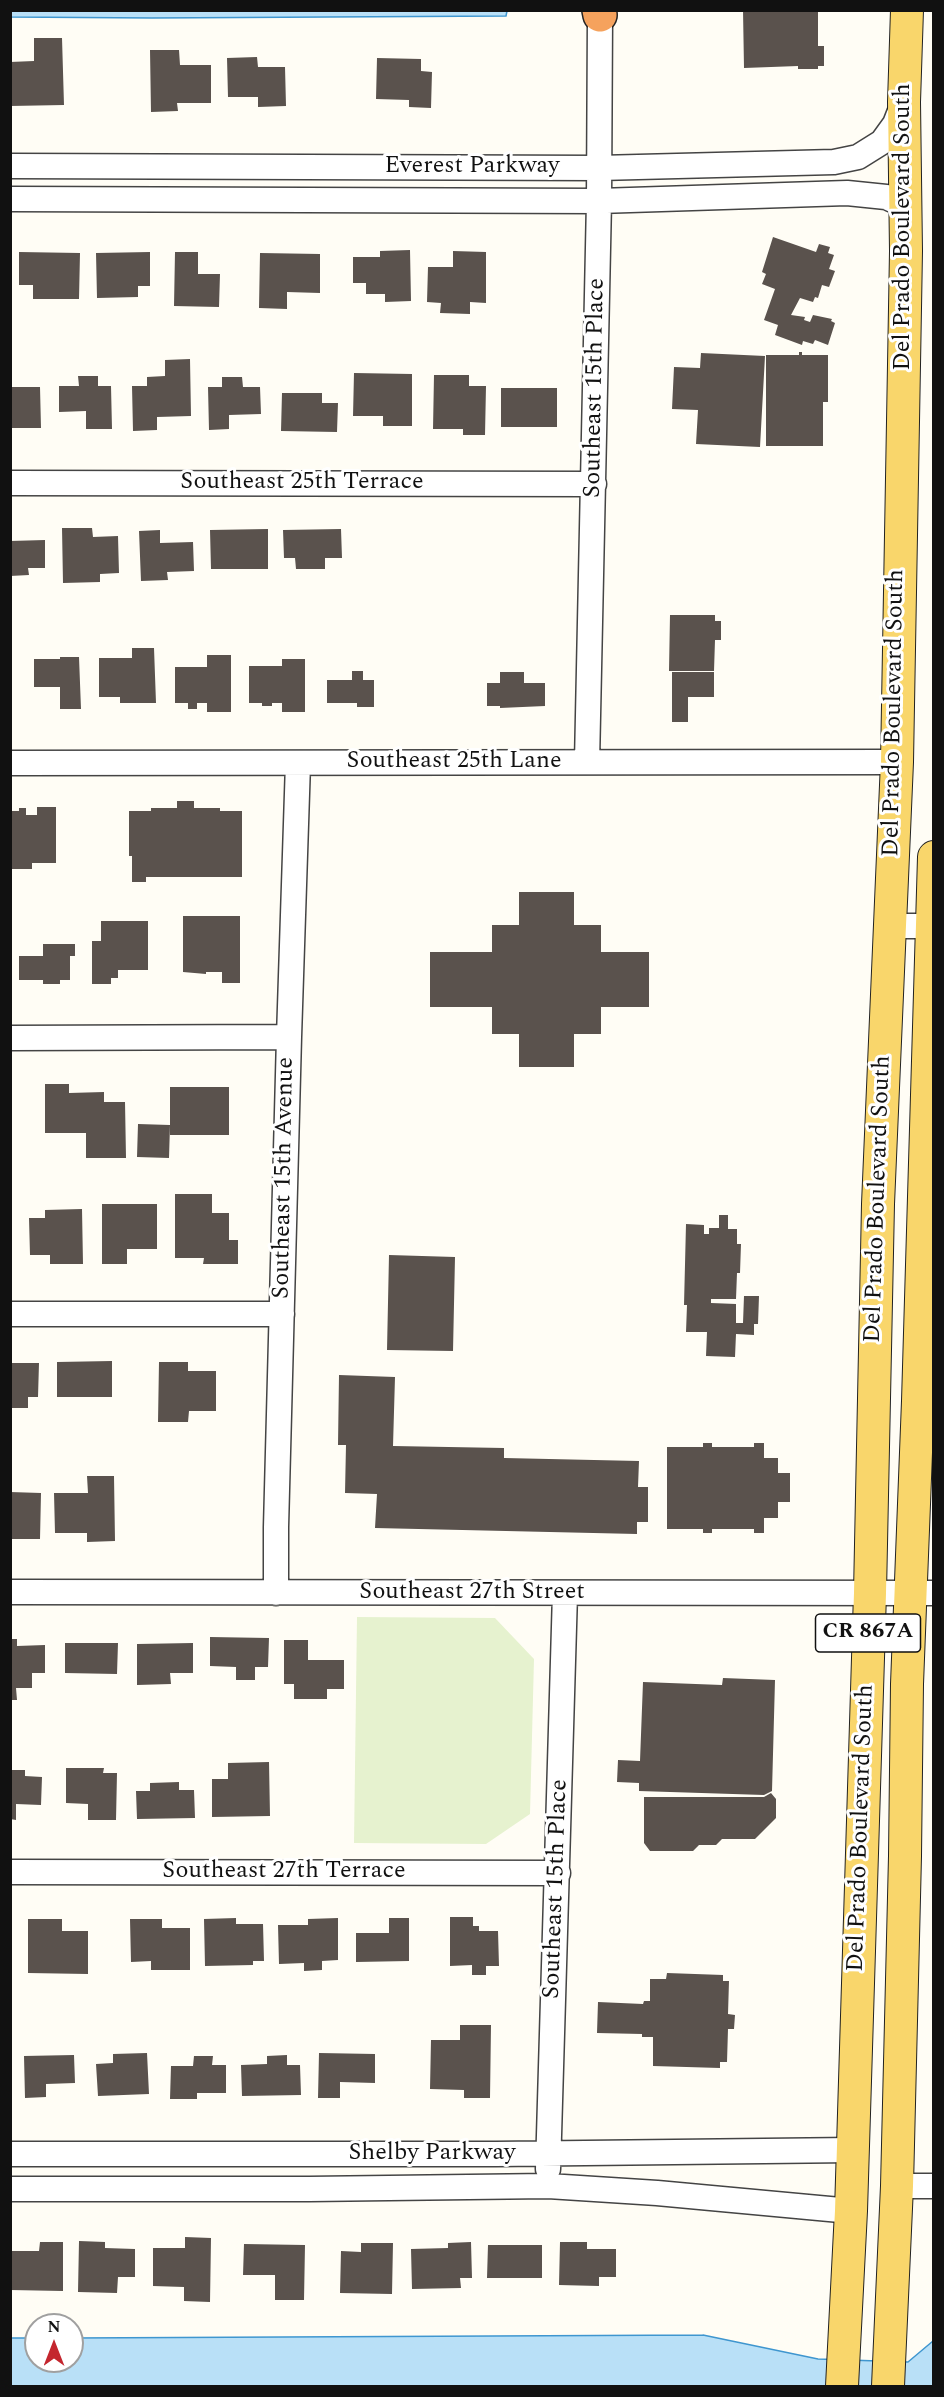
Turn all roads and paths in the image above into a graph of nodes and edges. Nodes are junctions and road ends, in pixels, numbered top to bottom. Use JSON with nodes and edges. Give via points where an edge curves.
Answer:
{"nodes":[{"id":1,"x":907,"y":10,"type":"edge"},
{"id":2,"x":600,"y":12,"type":"edge"},
{"id":3,"x":904,"y":102,"type":"junction"},
{"id":4,"x":10,"y":166,"type":"edge"},
{"id":5,"x":599,"y":168,"type":"junction"},
{"id":6,"x":10,"y":199,"type":"edge"},
{"id":7,"x":599,"y":201,"type":"junction"},
{"id":8,"x":906,"y":206,"type":"junction"},
{"id":9,"x":10,"y":483,"type":"edge"},
{"id":10,"x":594,"y":484,"type":"junction"},
{"id":11,"x":587,"y":762,"type":"junction"},
{"id":12,"x":897,"y":762,"type":"junction"},
{"id":13,"x":10,"y":763,"type":"edge"},
{"id":14,"x":298,"y":763,"type":"junction"},
{"id":15,"x":933,"y":857,"type":"edge"},
{"id":16,"x":888,"y":926,"type":"junction"},
{"id":17,"x":933,"y":926,"type":"edge"},
{"id":18,"x":288,"y":1037,"type":"junction"},
{"id":19,"x":10,"y":1038,"type":"edge"},
{"id":20,"x":10,"y":1314,"type":"edge"},
{"id":21,"x":282,"y":1314,"type":"junction"},
{"id":22,"x":10,"y":1592,"type":"edge"},
{"id":23,"x":276,"y":1593,"type":"junction"},
{"id":24,"x":565,"y":1593,"type":"junction"},
{"id":25,"x":870,"y":1593,"type":"junction"},
{"id":26,"x":922,"y":1593,"type":"edge"},
{"id":27,"x":10,"y":1872,"type":"edge"},
{"id":28,"x":558,"y":1873,"type":"junction"},
{"id":29,"x":858,"y":1995,"type":"junction"},
{"id":30,"x":853,"y":2151,"type":"junction"},
{"id":31,"x":10,"y":2154,"type":"edge"},
{"id":32,"x":549,"y":2154,"type":"junction"},
{"id":33,"x":548,"y":2186,"type":"junction"},
{"id":34,"x":897,"y":2186,"type":"junction"},
{"id":35,"x":933,"y":2186,"type":"edge"},
{"id":36,"x":10,"y":2189,"type":"edge"},
{"id":37,"x":851,"y":2211,"type":"junction"},
{"id":38,"x":890,"y":2333,"type":"junction"},
{"id":39,"x":842,"y":2386,"type":"edge"},
{"id":40,"x":888,"y":2386,"type":"edge"}],
"edges":[{"from":1,"to":3,"type":"main road","name":"Del Prado Boulevard South","number":"CR 867A"},
{"from":2,"to":5,"type":"street","name":"Southeast 15th Place"},
{"from":3,"to":5,"type":"street","name":"Everest Parkway","via":[[882,142],[858,158]]},
{"from":3,"to":8,"type":"main road","name":"Del Prado Boulevard South","number":"CR 867A"},
{"from":4,"to":5,"type":"street","name":"Everest Parkway"},
{"from":5,"to":7,"type":"street","name":"Southeast 15th Place"},
{"from":6,"to":7,"type":"street","name":"Everest Parkway"},
{"from":7,"to":8,"type":"street","name":"Everest Parkway","via":[[847,193],[886,196]]},
{"from":7,"to":10,"type":"street","name":"Southeast 15th Place"},
{"from":8,"to":12,"type":"main road","name":"Del Prado Boulevard South","number":"CR 867A"},
{"from":9,"to":10,"type":"street","name":"Southeast 25th Terrace"},
{"from":10,"to":11,"type":"street","name":"Southeast 15th Place"},
{"from":11,"to":12,"type":"street","name":"Southeast 25th Lane"},
{"from":11,"to":14,"type":"street","name":"Southeast 25th Lane"},
{"from":12,"to":16,"type":"main road","name":"Del Prado Boulevard South","number":"CR 867A"},
{"from":13,"to":14,"type":"street","name":"Southeast 25th Lane"},
{"from":14,"to":18,"type":"street","name":"Southeast 15th Avenue"},
{"from":15,"to":17,"type":"main road","name":"Del Prado Boulevard South","number":"CR 867A"},
{"from":16,"to":17,"type":"street"},
{"from":16,"to":25,"type":"main road","name":"Del Prado Boulevard South","number":"CR 867A"},
{"from":17,"to":26,"type":"main road","name":"Del Prado Boulevard South","number":"CR 867A","via":[[918,1401]]},
{"from":18,"to":19,"type":"street"},
{"from":18,"to":21,"type":"street","name":"Southeast 15th Avenue"},
{"from":20,"to":21,"type":"street"},
{"from":21,"to":23,"type":"street","name":"Southeast 15th Avenue"},
{"from":22,"to":23,"type":"street","name":"Southeast 27th Street"},
{"from":23,"to":24,"type":"street","name":"Southeast 27th Street"},
{"from":24,"to":25,"type":"street","name":"Southeast 27th Street"},
{"from":24,"to":28,"type":"street","name":"Southeast 15th Place"},
{"from":25,"to":26,"type":"street","name":"Southeast 27th Street"},
{"from":25,"to":29,"type":"main road","name":"Del Prado Boulevard South","number":"CR 867A"},
{"from":26,"to":34,"type":"main road","name":"Del Prado Boulevard South","number":"CR 867A"},
{"from":27,"to":28,"type":"street","name":"Southeast 27th Terrace"},
{"from":28,"to":32,"type":"street","name":"Southeast 15th Place"},
{"from":29,"to":30,"type":"main road","name":"Del Prado Boulevard South","number":"CR 867A"},
{"from":29,"to":34,"type":"main road","via":[[873,2039],[871,2131]]},
{"from":30,"to":32,"type":"street","name":"Shelby Parkway"},
{"from":30,"to":37,"type":"main road","name":"Del Prado Boulevard South","number":"CR 867A"},
{"from":30,"to":38,"type":"main road","via":[[872,2212],[871,2288]]},
{"from":31,"to":32,"type":"street","name":"Shelby Parkway"},
{"from":32,"to":33,"type":"street","name":"Southeast 15th Place"},
{"from":33,"to":36,"type":"street","name":"Shelby Parkway"},
{"from":33,"to":37,"type":"street","name":"Shelby Parkway"},
{"from":34,"to":35,"type":"street"},
{"from":34,"to":38,"type":"main road","name":"Del Prado Boulevard South","number":"CR 867A"},
{"from":37,"to":39,"type":"main road","name":"Del Prado Boulevard South","number":"CR 867A"},
{"from":38,"to":40,"type":"main road","name":"Del Prado Boulevard South","number":"CR 867A"}]}
